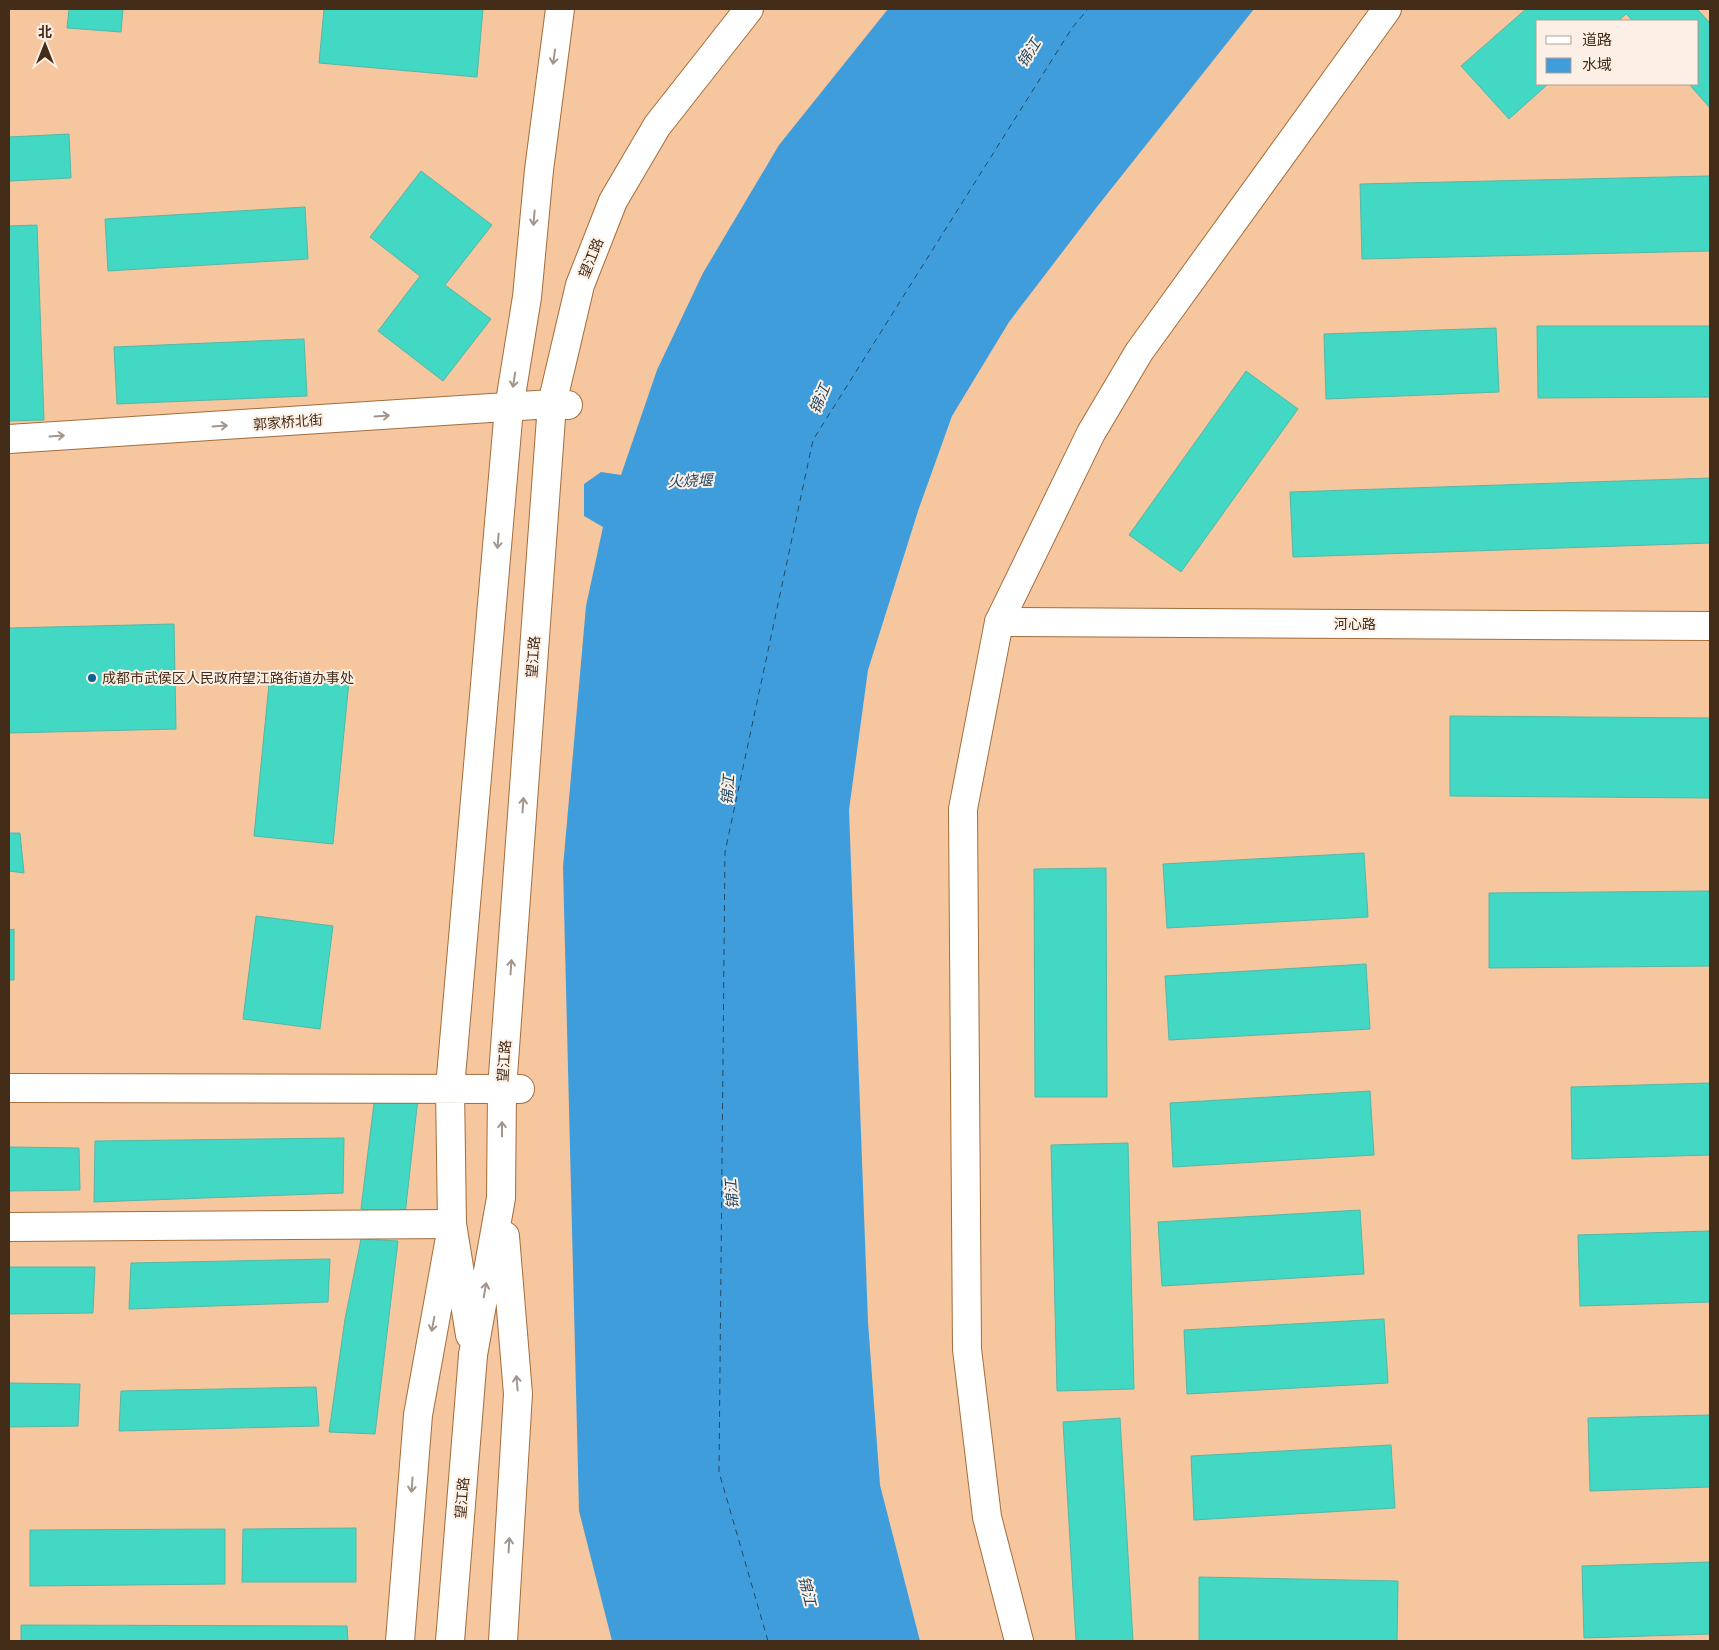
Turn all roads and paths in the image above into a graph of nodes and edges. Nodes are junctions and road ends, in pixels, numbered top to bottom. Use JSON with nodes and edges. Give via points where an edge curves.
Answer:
{"nodes":[{"id":1,"x":560,"y":9,"type":"edge"},
{"id":2,"x":749,"y":9,"type":"edge"},
{"id":3,"x":1387,"y":9,"type":"edge"},
{"id":4,"x":560,"y":405,"type":"junction"},
{"id":5,"x":509,"y":408,"type":"junction"},
{"id":6,"x":9,"y":439,"type":"edge"},
{"id":7,"x":999,"y":622,"type":"junction"},
{"id":8,"x":1710,"y":626,"type":"edge"},
{"id":9,"x":9,"y":1088,"type":"edge"},
{"id":10,"x":450,"y":1088,"type":"junction"},
{"id":11,"x":511,"y":1089,"type":"junction"},
{"id":12,"x":502,"y":1198,"type":"junction"},
{"id":13,"x":452,"y":1224,"type":"junction"},
{"id":14,"x":9,"y":1227,"type":"edge"},
{"id":15,"x":474,"y":1355,"type":"junction"},
{"id":16,"x":400,"y":1641,"type":"edge"},
{"id":17,"x":450,"y":1641,"type":"edge"},
{"id":18,"x":503,"y":1641,"type":"edge"},
{"id":19,"x":1020,"y":1641,"type":"edge"}],
"edges":[{"from":1,"to":5,"type":"street","name":"望江路","one_way":true,"via":[[527,296]]},
{"from":2,"to":4,"type":"street","name":"望江路","via":[[657,126],[613,201],[580,285]]},
{"from":3,"to":7,"type":"street","via":[[1139,352],[1091,434]]},
{"from":4,"to":5,"type":"street","name":"郭家桥北街"},
{"from":11,"to":4,"type":"street","name":"望江路","one_way":true},
{"from":6,"to":5,"type":"street","name":"郭家桥北街","one_way":true},
{"from":5,"to":10,"type":"street","name":"望江路","one_way":true},
{"from":7,"to":8,"type":"street","name":"河心路"},
{"from":7,"to":19,"type":"street","via":[[962,809],[967,1349],[987,1517]]},
{"from":9,"to":10,"type":"street"},
{"from":10,"to":11,"type":"street"},
{"from":10,"to":13,"type":"street","name":"望江路"},
{"from":12,"to":11,"type":"street","name":"望江路","one_way":true},
{"from":15,"to":12,"type":"street","name":"望江路","one_way":true},
{"from":18,"to":12,"type":"street","one_way":true,"via":[[518,1394]]},
{"from":13,"to":14,"type":"street"},
{"from":13,"to":15,"type":"street","name":"望江路"},
{"from":13,"to":16,"type":"street","one_way":true,"via":[[418,1415]]},
{"from":15,"to":17,"type":"street","name":"望江路"}]}
